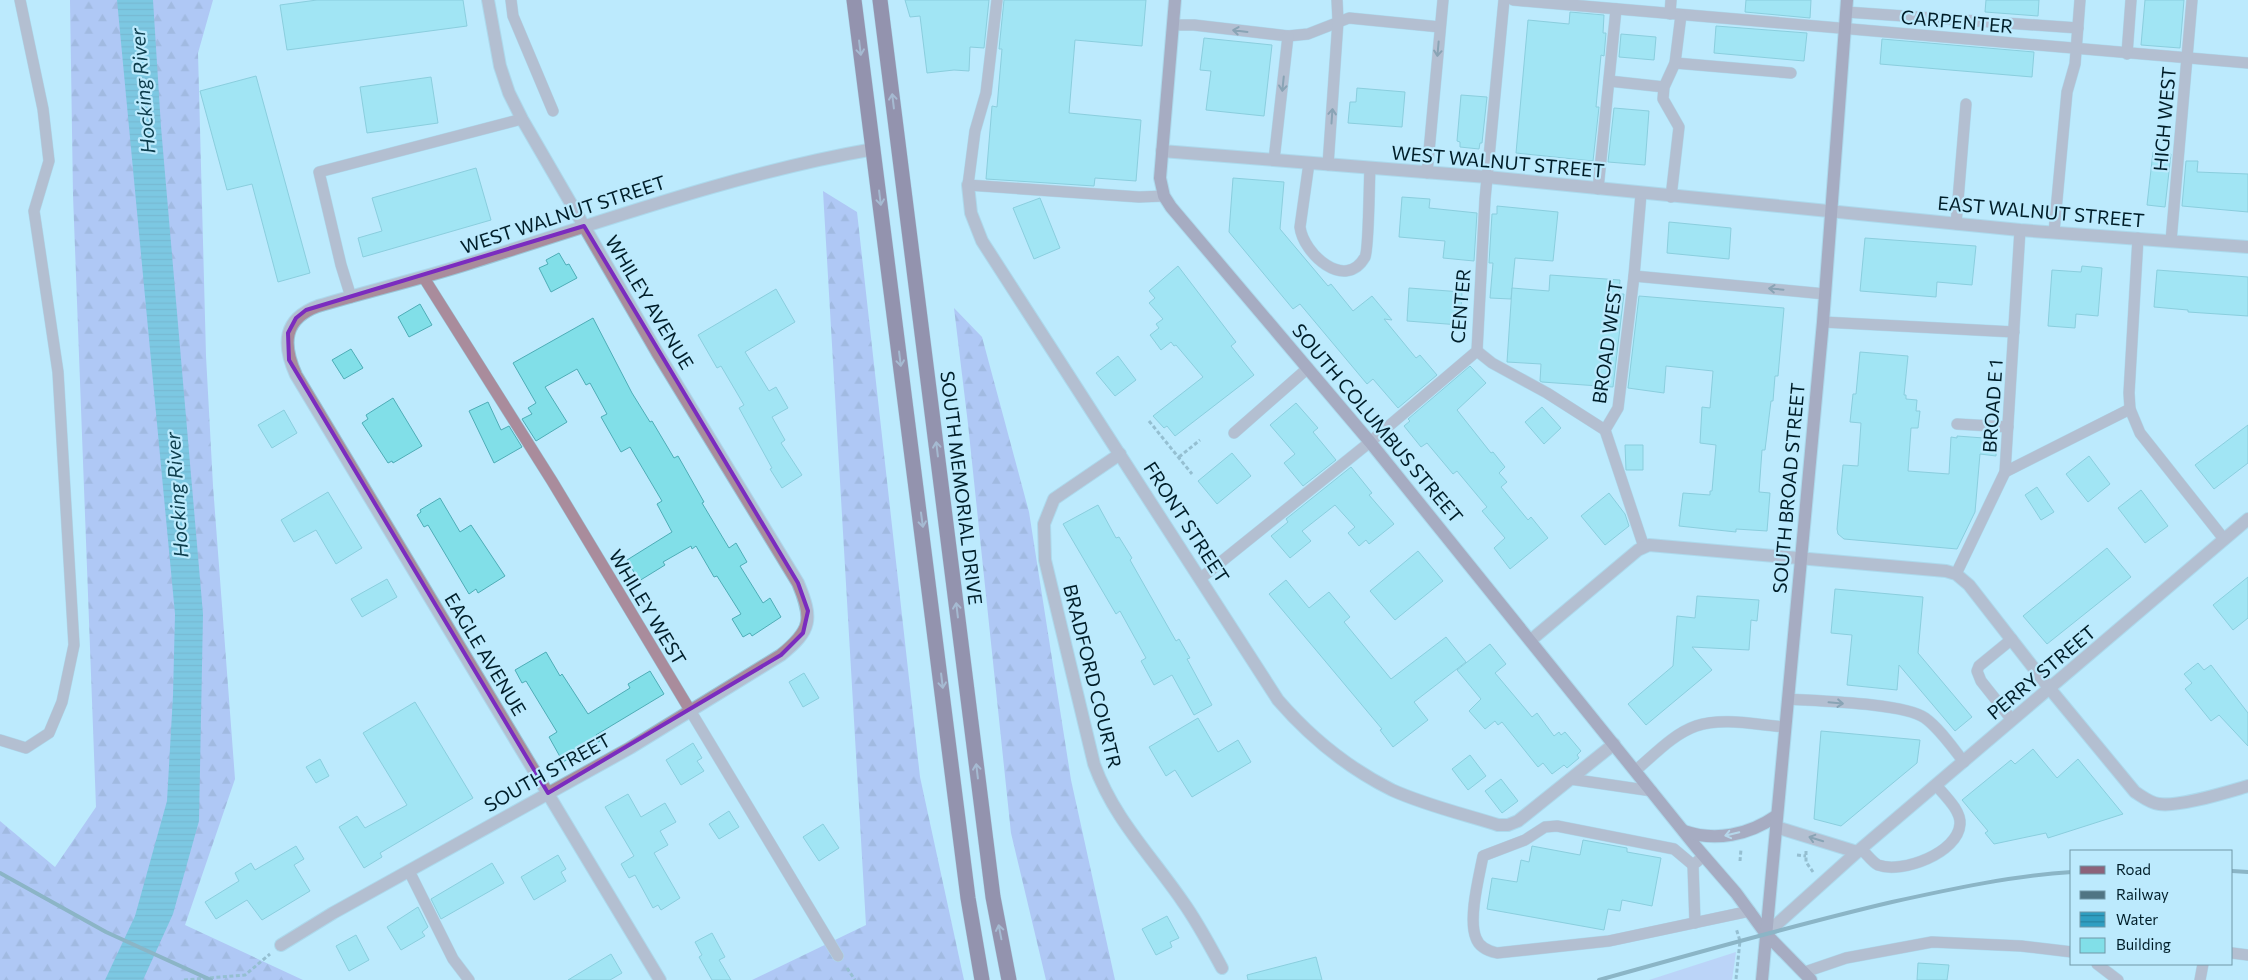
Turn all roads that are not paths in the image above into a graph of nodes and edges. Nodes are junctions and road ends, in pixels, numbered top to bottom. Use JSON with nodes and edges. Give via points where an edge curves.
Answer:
{"nodes":[{"id":1,"x":20,"y":0,"type":"edge"},
{"id":2,"x":488,"y":0,"type":"edge"},
{"id":3,"x":512,"y":0,"type":"edge"},
{"id":4,"x":854,"y":0,"type":"edge"},
{"id":5,"x":880,"y":0,"type":"edge"},
{"id":6,"x":997,"y":0,"type":"edge"},
{"id":7,"x":1175,"y":0,"type":"edge"},
{"id":8,"x":1336,"y":0,"type":"edge"},
{"id":9,"x":1443,"y":0,"type":"edge"},
{"id":10,"x":1504,"y":0,"type":"edge"},
{"id":11,"x":1513,"y":0,"type":"edge"},
{"id":12,"x":1671,"y":0,"type":"edge"},
{"id":13,"x":2080,"y":0,"type":"edge"},
{"id":14,"x":2131,"y":0,"type":"edge"},
{"id":15,"x":2192,"y":0,"type":"edge"},
{"id":16,"x":1846,"y":6,"type":"edge"},
{"id":17,"x":1616,"y":9,"type":"junction"},
{"id":18,"x":1675,"y":14,"type":"junction"},
{"id":19,"x":1338,"y":21,"type":"junction"},
{"id":20,"x":1173,"y":25,"type":"junction"},
{"id":21,"x":1440,"y":27,"type":"junction"},
{"id":22,"x":2078,"y":28,"type":"junction"},
{"id":23,"x":1844,"y":29,"type":"junction"},
{"id":24,"x":1288,"y":36,"type":"junction"},
{"id":25,"x":2076,"y":50,"type":"junction"},
{"id":26,"x":2127,"y":54,"type":"junction"},
{"id":27,"x":2187,"y":58,"type":"junction"},
{"id":28,"x":1675,"y":63,"type":"junction"},
{"id":29,"x":2248,"y":63,"type":"edge"},
{"id":30,"x":1791,"y":73,"type":"dead end"},
{"id":31,"x":1609,"y":81,"type":"junction"},
{"id":32,"x":1664,"y":86,"type":"junction"},
{"id":33,"x":1966,"y":104,"type":"dead end"},
{"id":34,"x":553,"y":112,"type":"dead end"},
{"id":35,"x":522,"y":119,"type":"junction"},
{"id":36,"x":874,"y":149,"type":"junction"},
{"id":37,"x":1162,"y":151,"type":"junction"},
{"id":38,"x":1274,"y":160,"type":"junction"},
{"id":39,"x":1309,"y":163,"type":"junction"},
{"id":40,"x":1328,"y":165,"type":"junction"},
{"id":41,"x":1370,"y":168,"type":"junction"},
{"id":42,"x":1427,"y":173,"type":"junction"},
{"id":43,"x":1487,"y":178,"type":"junction"},
{"id":44,"x":968,"y":185,"type":"junction"},
{"id":45,"x":1598,"y":189,"type":"junction"},
{"id":46,"x":1641,"y":194,"type":"junction"},
{"id":47,"x":1164,"y":196,"type":"junction"},
{"id":48,"x":1671,"y":197,"type":"junction"},
{"id":49,"x":1831,"y":210,"type":"junction"},
{"id":50,"x":1956,"y":224,"type":"junction"},
{"id":51,"x":584,"y":226,"type":"junction"},
{"id":52,"x":2020,"y":230,"type":"junction"},
{"id":53,"x":2054,"y":232,"type":"junction"},
{"id":54,"x":2138,"y":238,"type":"junction"},
{"id":55,"x":2171,"y":241,"type":"junction"},
{"id":56,"x":2248,"y":247,"type":"edge"},
{"id":57,"x":1634,"y":276,"type":"junction"},
{"id":58,"x":424,"y":278,"type":"junction"},
{"id":59,"x":1825,"y":294,"type":"junction"},
{"id":60,"x":350,"y":297,"type":"junction"},
{"id":61,"x":1823,"y":322,"type":"junction"},
{"id":62,"x":2014,"y":332,"type":"junction"},
{"id":63,"x":287,"y":346,"type":"joint"},
{"id":64,"x":1477,"y":351,"type":"junction"},
{"id":65,"x":1308,"y":368,"type":"junction"},
{"id":66,"x":2130,"y":409,"type":"junction"},
{"id":67,"x":1957,"y":424,"type":"dead end"},
{"id":68,"x":2008,"y":427,"type":"junction"},
{"id":69,"x":1605,"y":430,"type":"junction"},
{"id":70,"x":1234,"y":433,"type":"dead end"},
{"id":71,"x":1370,"y":442,"type":"junction"},
{"id":72,"x":1120,"y":454,"type":"junction"},
{"id":73,"x":2005,"y":472,"type":"junction"},
{"id":74,"x":2248,"y":519,"type":"edge"},
{"id":75,"x":2224,"y":539,"type":"junction"},
{"id":76,"x":1644,"y":547,"type":"junction"},
{"id":77,"x":1800,"y":558,"type":"junction"},
{"id":78,"x":1956,"y":574,"type":"junction"},
{"id":79,"x":1201,"y":578,"type":"junction"},
{"id":80,"x":808,"y":611,"type":"joint"},
{"id":81,"x":2012,"y":639,"type":"junction"},
{"id":82,"x":1531,"y":640,"type":"junction"},
{"id":83,"x":2050,"y":688,"type":"junction"},
{"id":84,"x":1788,"y":699,"type":"junction"},
{"id":85,"x":690,"y":712,"type":"junction"},
{"id":86,"x":2012,"y":720,"type":"junction"},
{"id":87,"x":1785,"y":727,"type":"junction"},
{"id":88,"x":0,"y":740,"type":"edge"},
{"id":89,"x":1614,"y":744,"type":"junction"},
{"id":90,"x":1964,"y":762,"type":"junction"},
{"id":91,"x":1636,"y":770,"type":"junction"},
{"id":92,"x":1570,"y":779,"type":"junction"},
{"id":93,"x":1936,"y":785,"type":"junction"},
{"id":94,"x":2248,"y":786,"type":"edge"},
{"id":95,"x":1652,"y":790,"type":"junction"},
{"id":96,"x":548,"y":793,"type":"junction"},
{"id":97,"x":1776,"y":821,"type":"junction"},
{"id":98,"x":1684,"y":830,"type":"junction"},
{"id":99,"x":1859,"y":850,"type":"junction"},
{"id":100,"x":1704,"y":856,"type":"junction"},
{"id":101,"x":1693,"y":865,"type":"junction"},
{"id":102,"x":409,"y":871,"type":"junction"},
{"id":103,"x":1750,"y":911,"type":"junction"},
{"id":104,"x":1695,"y":923,"type":"junction"},
{"id":105,"x":1766,"y":934,"type":"junction"},
{"id":106,"x":281,"y":945,"type":"road end"},
{"id":107,"x":2070,"y":952,"type":"edge"},
{"id":108,"x":2233,"y":953,"type":"edge"},
{"id":109,"x":2248,"y":954,"type":"edge"},
{"id":110,"x":838,"y":956,"type":"dead end"},
{"id":111,"x":2098,"y":965,"type":"edge"},
{"id":112,"x":2203,"y":965,"type":"edge"},
{"id":113,"x":1222,"y":968,"type":"dead end"},
{"id":114,"x":1808,"y":976,"type":"edge"},
{"id":115,"x":469,"y":980,"type":"edge"},
{"id":116,"x":660,"y":980,"type":"edge"},
{"id":117,"x":982,"y":980,"type":"edge"},
{"id":118,"x":1009,"y":980,"type":"edge"},
{"id":119,"x":1762,"y":980,"type":"edge"},
{"id":120,"x":2118,"y":980,"type":"edge"},
{"id":121,"x":2200,"y":980,"type":"edge"}],
"edges":[{"from":1,"to":88,"type":"lane","via":[[43,109],[48,161],[34,211],[58,372],[74,645],[62,702],[49,733],[26,748]]},
{"from":2,"to":35,"type":"street","name":"WHILEY AVENUE","via":[[500,66]]},
{"from":3,"to":34,"type":"lane","via":[[513,16]]},
{"from":4,"to":36,"type":"highway","one_way":true},
{"from":118,"to":5,"type":"highway","name":"SOUTH MEMORIAL DRIVE","one_way":true,"via":[[993,897]]},
{"from":6,"to":44,"type":"lane","via":[[986,93],[975,131]]},
{"from":7,"to":20,"type":"street","name":"SOUTH COLUMBUS STREET"},
{"from":8,"to":19,"type":"lane"},
{"from":9,"to":21,"type":"lane"},
{"from":10,"to":43,"type":"lane","name":"CENTER"},
{"from":11,"to":17,"type":"lane","name":"CARPENTER"},
{"from":12,"to":18,"type":"lane"},
{"from":13,"to":22,"type":"lane"},
{"from":14,"to":26,"type":"lane"},
{"from":15,"to":27,"type":"lane","name":"HIGH WEST"},
{"from":16,"to":22,"type":"lane"},
{"from":16,"to":23,"type":"street","name":"SOUTH BROAD STREET"},
{"from":17,"to":18,"type":"lane","name":"CARPENTER"},
{"from":17,"to":31,"type":"lane"},
{"from":18,"to":23,"type":"lane","name":"CARPENTER"},
{"from":18,"to":28,"type":"lane"},
{"from":19,"to":21,"type":"lane","via":[[1349,18]]},
{"from":19,"to":24,"type":"lane","via":[[1308,34]]},
{"from":40,"to":19,"type":"lane","one_way":true},
{"from":24,"to":20,"type":"lane","one_way":true},
{"from":20,"to":37,"type":"street","name":"SOUTH COLUMBUS STREET"},
{"from":21,"to":42,"type":"lane","one_way":true},
{"from":22,"to":25,"type":"lane"},
{"from":23,"to":25,"type":"lane","name":"CARPENTER"},
{"from":23,"to":49,"type":"street","name":"SOUTH BROAD STREET"},
{"from":24,"to":38,"type":"lane","one_way":true},
{"from":25,"to":26,"type":"lane","name":"CARPENTER"},
{"from":25,"to":53,"type":"lane","via":[[2067,92]]},
{"from":26,"to":27,"type":"lane","name":"CARPENTER"},
{"from":27,"to":29,"type":"lane","name":"CARPENTER"},
{"from":27,"to":55,"type":"lane","name":"HIGH WEST"},
{"from":28,"to":30,"type":"lane"},
{"from":28,"to":32,"type":"lane"},
{"from":31,"to":32,"type":"lane"},
{"from":31,"to":45,"type":"lane"},
{"from":32,"to":48,"type":"lane","via":[[1663,99],[1679,127]]},
{"from":33,"to":50,"type":"lane"},
{"from":35,"to":51,"type":"street","name":"WHILEY AVENUE"},
{"from":35,"to":60,"type":"lane","via":[[319,172]]},
{"from":36,"to":51,"type":"street","name":"WEST WALNUT STREET","via":[[745,178]]},
{"from":36,"to":117,"type":"highway","one_way":true,"via":[[968,898]]},
{"from":37,"to":38,"type":"street","name":"WEST WALNUT STREET"},
{"from":37,"to":47,"type":"street","name":"SOUTH COLUMBUS STREET","via":[[1160,178]]},
{"from":38,"to":39,"type":"street","name":"WEST WALNUT STREET"},
{"from":39,"to":40,"type":"street","name":"WEST WALNUT STREET"},
{"from":39,"to":41,"type":"lane","via":[[1301,236],[1323,263],[1340,271],[1356,267],[1366,256]]},
{"from":40,"to":41,"type":"street","name":"WEST WALNUT STREET"},
{"from":41,"to":42,"type":"street","name":"WEST WALNUT STREET"},
{"from":42,"to":43,"type":"street","name":"WEST WALNUT STREET"},
{"from":43,"to":45,"type":"street","name":"WEST WALNUT STREET"},
{"from":43,"to":64,"type":"lane","name":"CENTER"},
{"from":44,"to":47,"type":"lane"},
{"from":44,"to":72,"type":"street","name":"FRONT STREET","via":[[971,213],[982,241]]},
{"from":45,"to":46,"type":"street","name":"WEST WALNUT STREET"},
{"from":46,"to":48,"type":"street","name":"WEST WALNUT STREET"},
{"from":46,"to":57,"type":"lane","name":"BROAD WEST"},
{"from":47,"to":65,"type":"street","name":"SOUTH COLUMBUS STREET"},
{"from":48,"to":49,"type":"street","name":"WEST WALNUT STREET"},
{"from":49,"to":50,"type":"street","name":"EAST WALNUT STREET"},
{"from":49,"to":59,"type":"street","name":"SOUTH BROAD STREET"},
{"from":50,"to":52,"type":"street","name":"EAST WALNUT STREET"},
{"from":51,"to":58,"type":"street","name":"WEST WALNUT STREET"},
{"from":51,"to":80,"type":"street","name":"WHILEY AVENUE","via":[[798,583]]},
{"from":52,"to":53,"type":"street","name":"EAST WALNUT STREET"},
{"from":52,"to":62,"type":"lane","name":"BROAD E 1"},
{"from":53,"to":54,"type":"street","name":"EAST WALNUT STREET"},
{"from":54,"to":55,"type":"street","name":"EAST WALNUT STREET"},
{"from":54,"to":66,"type":"lane"},
{"from":55,"to":56,"type":"street","name":"EAST WALNUT STREET"},
{"from":59,"to":57,"type":"lane","one_way":true},
{"from":57,"to":69,"type":"lane","name":"BROAD WEST","via":[[1618,408]]},
{"from":58,"to":60,"type":"street","name":"WEST WALNUT STREET"},
{"from":58,"to":85,"type":"lane","name":"WHILEY WEST","via":[[552,481]]},
{"from":59,"to":61,"type":"street","name":"SOUTH BROAD STREET"},
{"from":60,"to":63,"type":"street","name":"WEST WALNUT STREET","via":[[301,314],[292,323]]},
{"from":61,"to":62,"type":"lane"},
{"from":61,"to":77,"type":"street","name":"SOUTH BROAD STREET"},
{"from":62,"to":68,"type":"lane","name":"BROAD E 1"},
{"from":63,"to":96,"type":"street","name":"EAGLE AVENUE","via":[[296,375]]},
{"from":64,"to":69,"type":"lane","via":[[1492,364],[1547,393]]},
{"from":64,"to":71,"type":"lane","name":"CENTER"},
{"from":65,"to":70,"type":"lane"},
{"from":65,"to":71,"type":"street","name":"SOUTH COLUMBUS STREET"},
{"from":66,"to":73,"type":"lane"},
{"from":66,"to":75,"type":"lane","via":[[2140,433]]},
{"from":67,"to":68,"type":"lane"},
{"from":68,"to":73,"type":"lane","name":"BROAD E 1"},
{"from":69,"to":76,"type":"lane","name":"BROAD WEST"},
{"from":71,"to":79,"type":"lane","name":"CENTER"},
{"from":71,"to":82,"type":"street","name":"SOUTH COLUMBUS STREET"},
{"from":72,"to":79,"type":"street","name":"FRONT STREET"},
{"from":72,"to":113,"type":"street","name":"BRADFORD COURTR","via":[[1054,499],[1044,524],[1045,560],[1102,788],[1120,819],[1183,902]]},
{"from":73,"to":78,"type":"lane","name":"BROAD E 1"},
{"from":74,"to":75,"type":"street","name":"PERRY STREET"},
{"from":75,"to":83,"type":"street","name":"PERRY STREET"},
{"from":76,"to":77,"type":"street","via":[[1656,545]]},
{"from":76,"to":82,"type":"street"},
{"from":77,"to":78,"type":"street","via":[[1919,567]]},
{"from":77,"to":84,"type":"street","name":"SOUTH BROAD STREET"},
{"from":78,"to":81,"type":"street","via":[[1969,585]]},
{"from":79,"to":92,"type":"street","name":"FRONT STREET","via":[[1278,700],[1303,729],[1342,760],[1392,790],[1498,825],[1508,825],[1518,822]]},
{"from":80,"to":85,"type":"street","name":"SOUTH STREET","via":[[803,633],[794,645]]},
{"from":81,"to":83,"type":"street"},
{"from":81,"to":86,"type":"lane","via":[[1977,671],[1981,681]]},
{"from":82,"to":89,"type":"street","name":"SOUTH COLUMBUS STREET"},
{"from":83,"to":86,"type":"street","name":"PERRY STREET"},
{"from":83,"to":94,"type":"street","via":[[2135,792],[2147,800],[2160,804],[2178,803]]},
{"from":84,"to":87,"type":"street","name":"SOUTH BROAD STREET"},
{"from":84,"to":90,"type":"lane","one_way":true,"via":[[1896,708],[1918,714],[1934,726]]},
{"from":85,"to":96,"type":"street","name":"SOUTH STREET"},
{"from":85,"to":110,"type":"lane","name":"WHILEY WEST"},
{"from":86,"to":90,"type":"street","name":"PERRY STREET"},
{"from":87,"to":91,"type":"lane","via":[[1711,723],[1694,726]]},
{"from":87,"to":97,"type":"street","name":"SOUTH BROAD STREET"},
{"from":89,"to":91,"type":"street","name":"SOUTH COLUMBUS STREET"},
{"from":89,"to":92,"type":"street","name":"FRONT STREET"},
{"from":90,"to":93,"type":"street","name":"PERRY STREET"},
{"from":91,"to":95,"type":"street","name":"SOUTH COLUMBUS STREET"},
{"from":92,"to":95,"type":"lane"},
{"from":93,"to":99,"type":"street","name":"PERRY STREET"},
{"from":93,"to":99,"type":"lane","via":[[1953,806],[1960,823],[1948,846],[1927,860],[1889,867],[1876,864]]},
{"from":95,"to":98,"type":"street","name":"SOUTH COLUMBUS STREET"},
{"from":96,"to":102,"type":"street","name":"SOUTH STREET"},
{"from":96,"to":116,"type":"street","name":"EAGLE AVENUE"},
{"from":97,"to":98,"type":"street","one_way":true,"via":[[1724,836],[1699,836]]},
{"from":99,"to":97,"type":"street","one_way":true},
{"from":97,"to":105,"type":"street","name":"SOUTH BROAD STREET"},
{"from":98,"to":100,"type":"street","name":"SOUTH COLUMBUS STREET"},
{"from":99,"to":105,"type":"street","name":"PERRY STREET"},
{"from":100,"to":101,"type":"lane"},
{"from":100,"to":103,"type":"street","name":"SOUTH COLUMBUS STREET"},
{"from":101,"to":104,"type":"lane"},
{"from":101,"to":104,"type":"lane","via":[[1674,849],[1557,826],[1545,827],[1525,840],[1482,856],[1472,925],[1476,939],[1485,950],[1497,953],[1609,941]]},
{"from":102,"to":106,"type":"street","name":"SOUTH STREET"},
{"from":102,"to":115,"type":"lane","via":[[454,959]]},
{"from":103,"to":104,"type":"lane"},
{"from":103,"to":105,"type":"street","name":"SOUTH COLUMBUS STREET"},
{"from":105,"to":114,"type":"street","name":"SOUTH COLUMBUS STREET"},
{"from":105,"to":119,"type":"street","name":"SOUTH BROAD STREET"},
{"from":107,"to":114,"type":"lane","via":[[1932,942],[1846,958]]},
{"from":108,"to":109,"type":"lane"},
{"from":111,"to":120,"type":"lane"},
{"from":112,"to":121,"type":"lane"}]}
